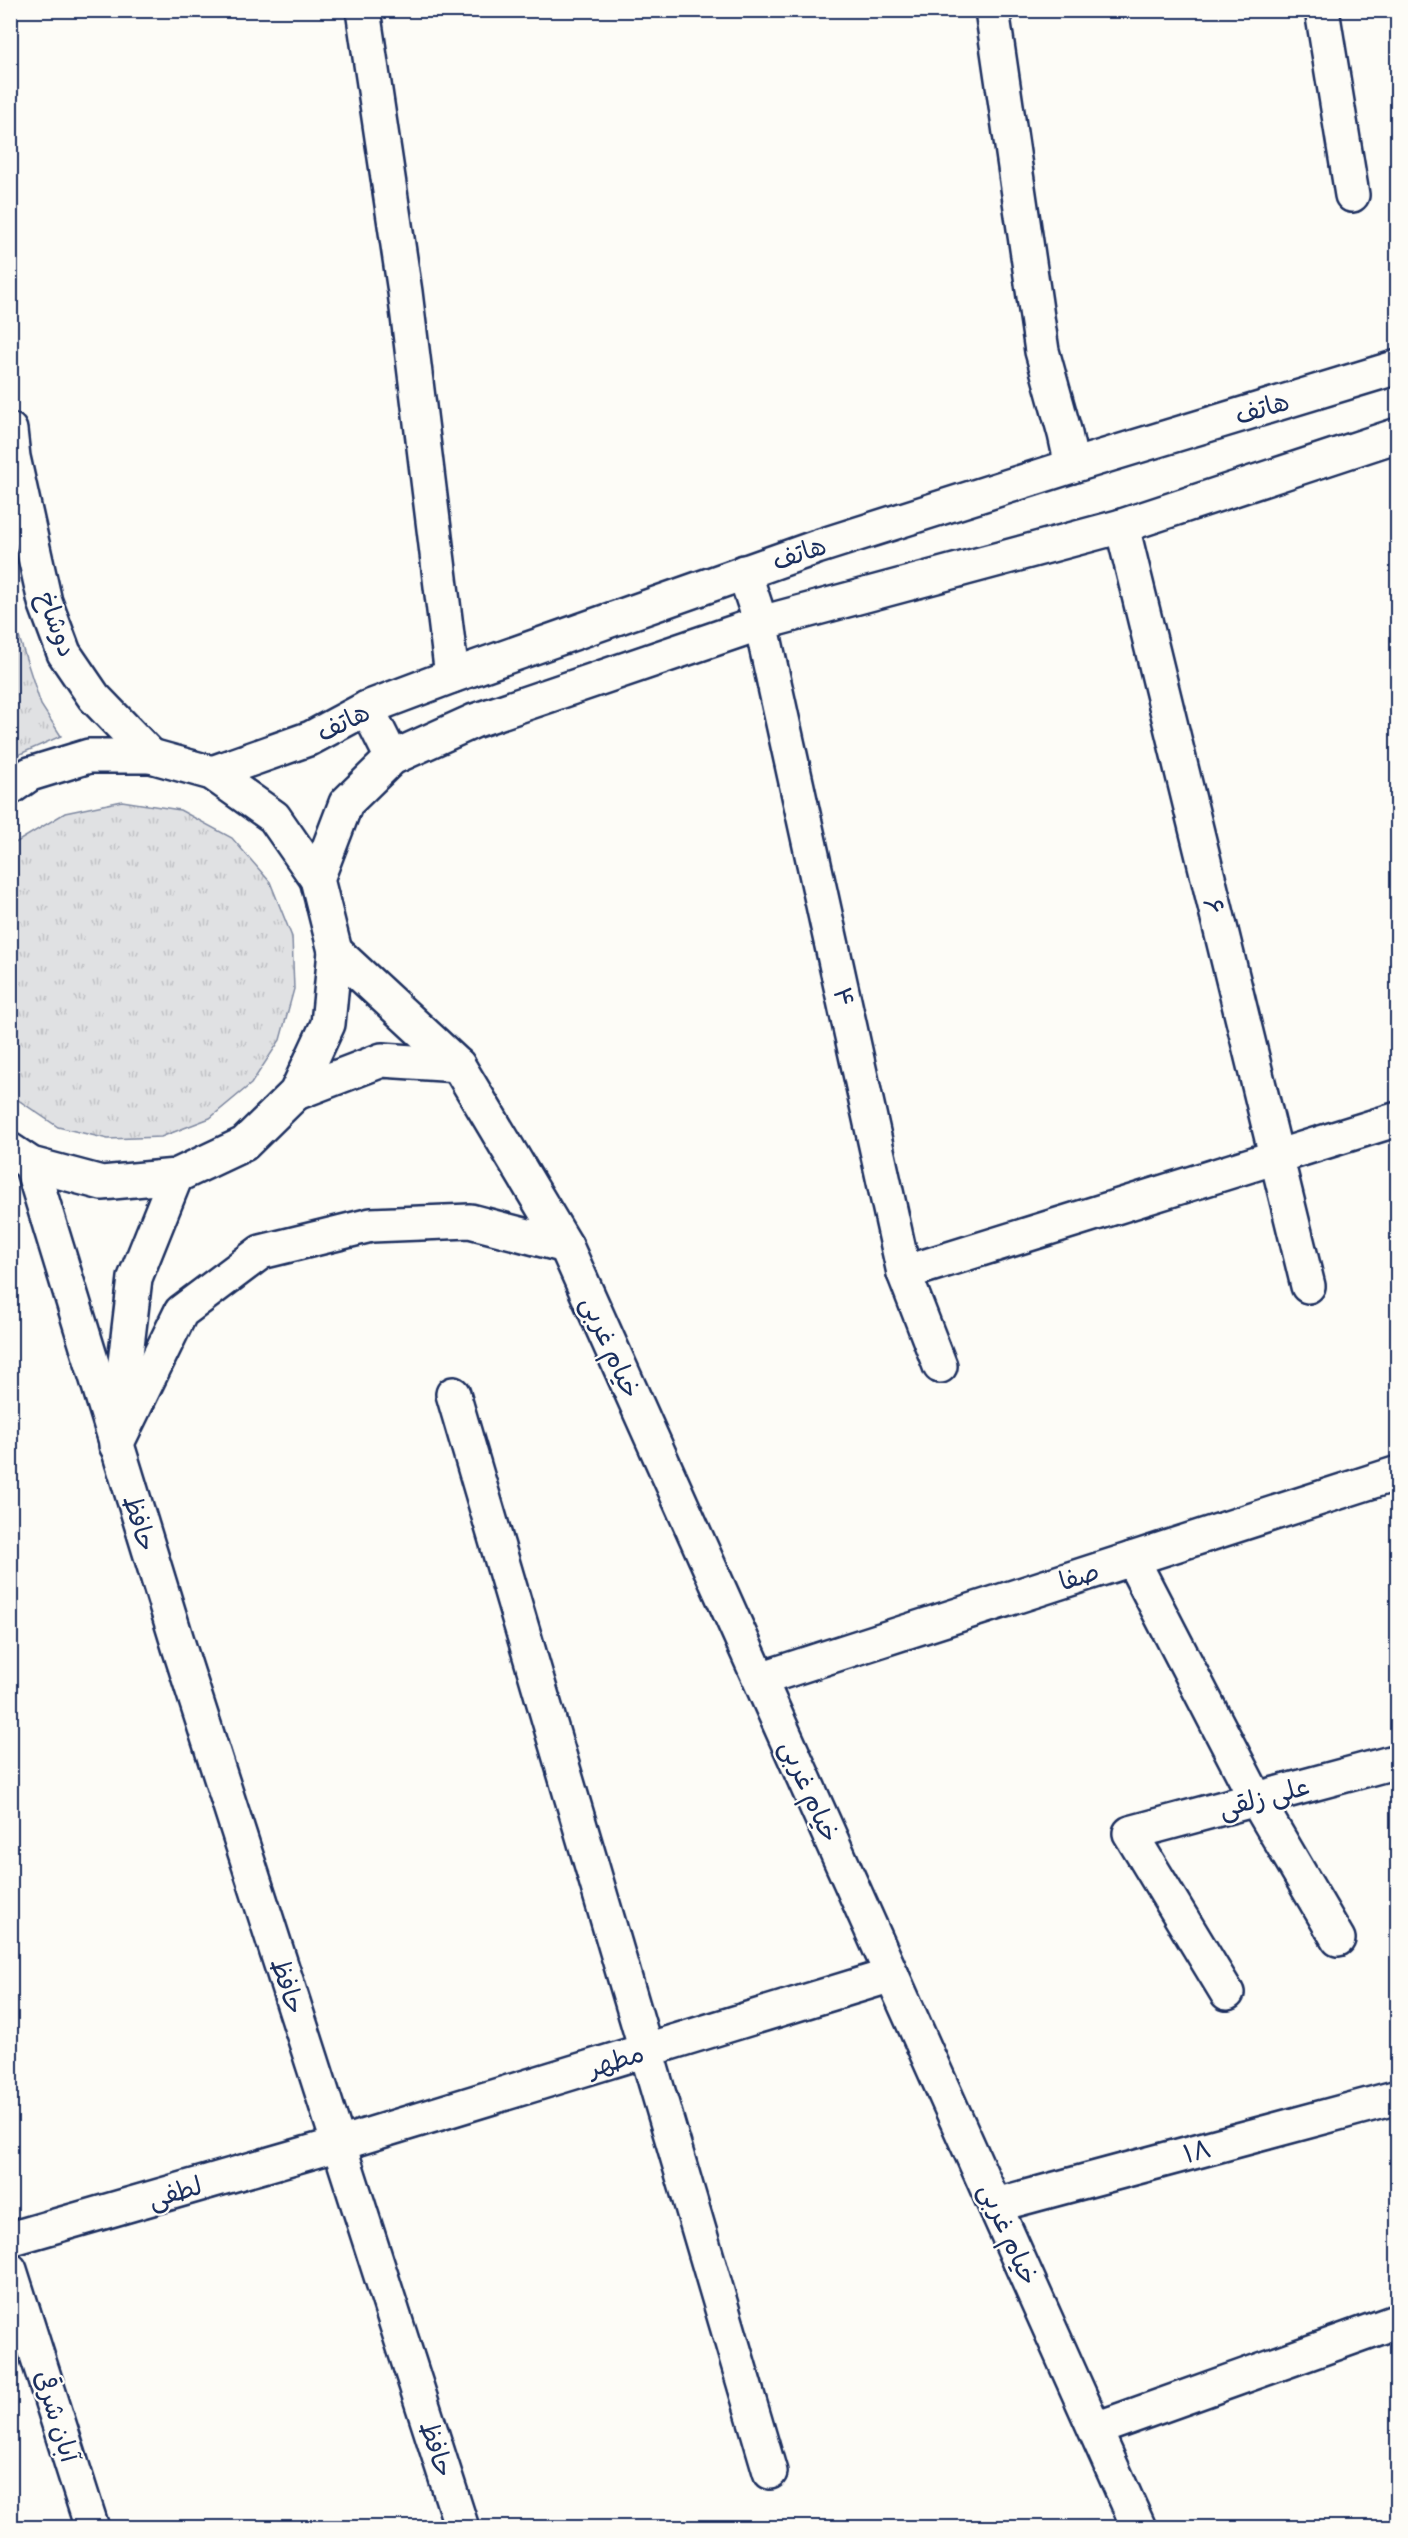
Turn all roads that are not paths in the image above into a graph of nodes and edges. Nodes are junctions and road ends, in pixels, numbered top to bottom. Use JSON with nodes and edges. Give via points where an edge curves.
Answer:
{"nodes":[{"id":1,"x":363,"y":10,"type":"edge"},
{"id":2,"x":992,"y":10,"type":"edge"},
{"id":3,"x":1322,"y":10,"type":"edge"},
{"id":4,"x":1352,"y":195,"type":"dead end"},
{"id":5,"x":1398,"y":367,"type":"edge"},
{"id":6,"x":10,"y":429,"type":"edge"},
{"id":7,"x":1398,"y":435,"type":"edge"},
{"id":8,"x":1072,"y":466,"type":"junction"},
{"id":9,"x":1122,"y":526,"type":"junction"},
{"id":10,"x":744,"y":572,"type":"junction"},
{"id":11,"x":761,"y":623,"type":"junction"},
{"id":12,"x":452,"y":676,"type":"junction"},
{"id":13,"x":367,"y":708,"type":"junction"},
{"id":14,"x":151,"y":756,"type":"junction"},
{"id":15,"x":392,"y":758,"type":"junction"},
{"id":16,"x":212,"y":773,"type":"junction"},
{"id":17,"x":10,"y":788,"type":"edge"},
{"id":18,"x":317,"y":879,"type":"junction"},
{"id":19,"x":335,"y":951,"type":"junction"},
{"id":20,"x":458,"y":1065,"type":"junction"},
{"id":21,"x":296,"y":1093,"type":"junction"},
{"id":22,"x":1398,"y":1119,"type":"edge"},
{"id":23,"x":21,"y":1157,"type":"edge"},
{"id":24,"x":1275,"y":1157,"type":"junction"},
{"id":25,"x":177,"y":1176,"type":"junction"},
{"id":26,"x":566,"y":1246,"type":"junction"},
{"id":27,"x":904,"y":1273,"type":"junction"},
{"id":28,"x":1308,"y":1286,"type":"dead end"},
{"id":29,"x":940,"y":1366,"type":"dead end"},
{"id":30,"x":453,"y":1394,"type":"dead end"},
{"id":31,"x":116,"y":1444,"type":"junction"},
{"id":32,"x":1398,"y":1473,"type":"edge"},
{"id":33,"x":1132,"y":1559,"type":"junction"},
{"id":34,"x":760,"y":1679,"type":"junction"},
{"id":35,"x":1398,"y":1761,"type":"edge"},
{"id":36,"x":1256,"y":1798,"type":"junction"},
{"id":37,"x":1338,"y":1939,"type":"dead end"},
{"id":38,"x":892,"y":1975,"type":"junction"},
{"id":39,"x":1227,"y":1993,"type":"dead end"},
{"id":40,"x":646,"y":2050,"type":"junction"},
{"id":41,"x":1398,"y":2097,"type":"edge"},
{"id":42,"x":339,"y":2144,"type":"junction"},
{"id":43,"x":996,"y":2205,"type":"junction"},
{"id":44,"x":10,"y":2239,"type":"edge"},
{"id":45,"x":10,"y":2270,"type":"edge"},
{"id":46,"x":1398,"y":2321,"type":"edge"},
{"id":47,"x":1096,"y":2429,"type":"junction"},
{"id":48,"x":770,"y":2472,"type":"dead end"},
{"id":49,"x":92,"y":2528,"type":"edge"},
{"id":50,"x":462,"y":2528,"type":"edge"},
{"id":51,"x":1139,"y":2528,"type":"edge"}],
"edges":[{"from":1,"to":12,"type":"street","via":[[405,292]]},
{"from":2,"to":8,"type":"street","via":[[1042,351]]},
{"from":3,"to":4,"type":"street"},
{"from":5,"to":8,"type":"street","name":"هاتف"},
{"from":6,"to":14,"type":"street","name":"دوشاخ","via":[[45,602],[64,653],[94,697]]},
{"from":7,"to":9,"type":"street","name":"هاتف"},
{"from":8,"to":10,"type":"street","name":"هاتف"},
{"from":9,"to":11,"type":"street","name":"هاتف"},
{"from":9,"to":24,"type":"street","name":"۶"},
{"from":10,"to":11,"type":"street","name":"۴"},
{"from":10,"to":12,"type":"street","name":"هاتف"},
{"from":11,"to":15,"type":"street","name":"هاتف","via":[[474,721]]},
{"from":11,"to":27,"type":"street","name":"۴"},
{"from":12,"to":13,"type":"street","name":"هاتف"},
{"from":13,"to":15,"type":"street"},
{"from":13,"to":16,"type":"street","name":"هاتف","via":[[311,738]]},
{"from":14,"to":16,"type":"street"},
{"from":14,"to":17,"type":"street","via":[[89,756],[30,774]]},
{"from":15,"to":18,"type":"street","name":"هاتف","via":[[346,803]]},
{"from":16,"to":18,"type":"street","via":[[274,817]]},
{"from":18,"to":19,"type":"street"},
{"from":19,"to":20,"type":"street","name":"خیام غربی"},
{"from":19,"to":21,"type":"street","via":[[328,1024]]},
{"from":20,"to":21,"type":"street","via":[[382,1060]]},
{"from":20,"to":26,"type":"street","name":"خیام غربی"},
{"from":21,"to":25,"type":"street","via":[[244,1144]]},
{"from":22,"to":24,"type":"street"},
{"from":23,"to":25,"type":"street","via":[[102,1183]]},
{"from":23,"to":31,"type":"street","name":"حافظ"},
{"from":24,"to":27,"type":"street"},
{"from":24,"to":28,"type":"street","name":"۶"},
{"from":25,"to":31,"type":"street","via":[[135,1278]]},
{"from":26,"to":31,"type":"street","via":[[470,1221],[371,1225],[261,1252],[181,1312]]},
{"from":26,"to":34,"type":"street","name":"خیام غربی"},
{"from":27,"to":29,"type":"street","name":"۴"},
{"from":30,"to":40,"type":"street"},
{"from":31,"to":42,"type":"street","name":"حافظ"},
{"from":32,"to":33,"type":"street","name":"صفا"},
{"from":33,"to":34,"type":"street","name":"صفا"},
{"from":33,"to":36,"type":"street"},
{"from":34,"to":38,"type":"street","name":"خیام غربی"},
{"from":35,"to":36,"type":"street","name":"علی زلقی"},
{"from":36,"to":37,"type":"street"},
{"from":36,"to":39,"type":"street","name":"علی زلقی","via":[[1130,1833]]},
{"from":38,"to":40,"type":"street","name":"مطهر"},
{"from":38,"to":43,"type":"street","name":"خیام غربی"},
{"from":40,"to":42,"type":"street","name":"مطهر"},
{"from":40,"to":48,"type":"street"},
{"from":41,"to":43,"type":"street","name":"۱۸"},
{"from":42,"to":44,"type":"street","name":"لطفی"},
{"from":42,"to":50,"type":"street","name":"حافظ"},
{"from":43,"to":47,"type":"street","name":"خیام غربی"},
{"from":45,"to":49,"type":"street","name":"آبان شرقی"},
{"from":46,"to":47,"type":"street"},
{"from":47,"to":51,"type":"street","name":"خیام غربی"}]}
